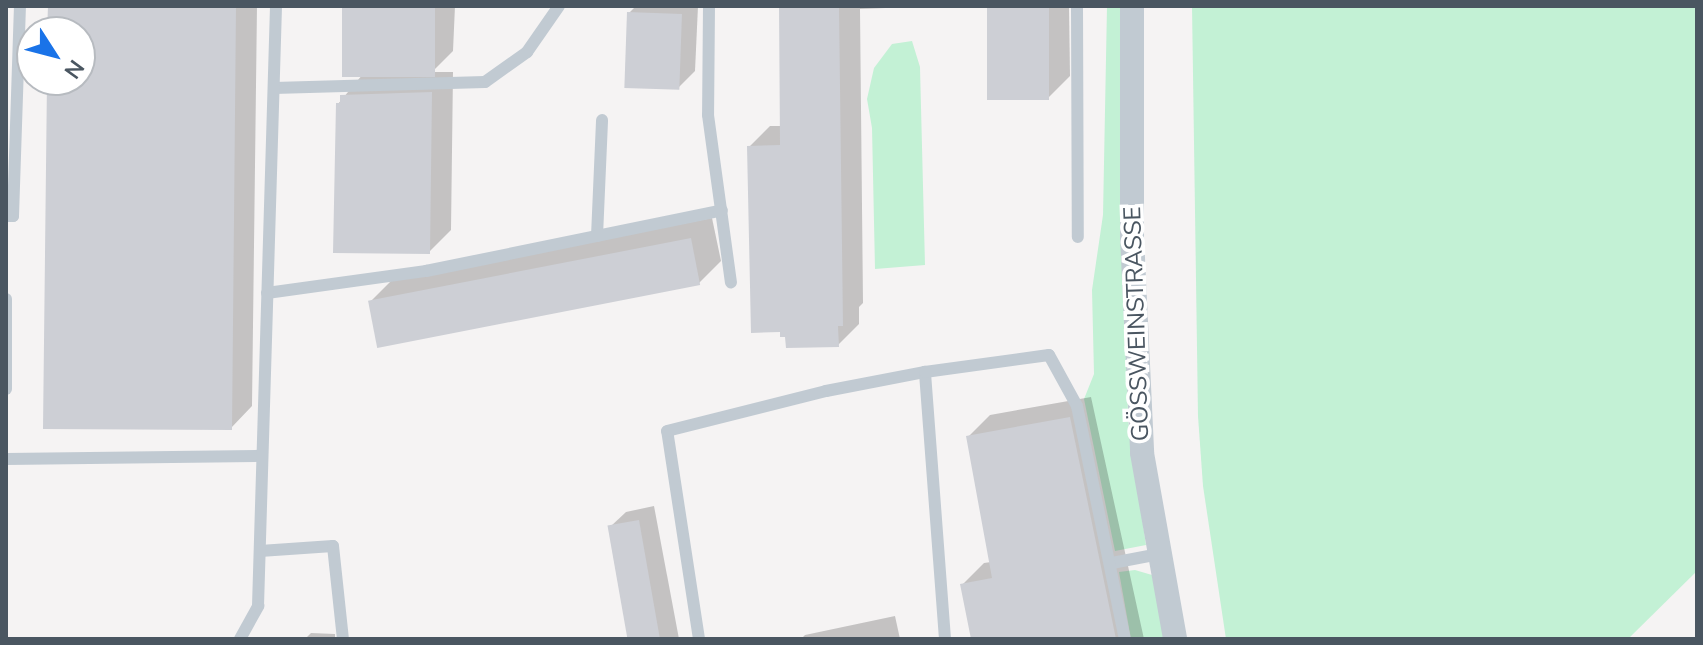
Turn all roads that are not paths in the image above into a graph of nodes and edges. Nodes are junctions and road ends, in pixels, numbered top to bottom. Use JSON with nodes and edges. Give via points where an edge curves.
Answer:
{"nodes":[{"id":1,"x":20,"y":6,"type":"edge"},
{"id":2,"x":276,"y":6,"type":"edge"},
{"id":3,"x":559,"y":6,"type":"edge"},
{"id":4,"x":709,"y":6,"type":"edge"},
{"id":5,"x":1077,"y":6,"type":"edge"},
{"id":6,"x":1132,"y":6,"type":"edge"},
{"id":7,"x":274,"y":88,"type":"junction"},
{"id":8,"x":602,"y":120,"type":"dead end"},
{"id":9,"x":722,"y":210,"type":"junction"},
{"id":10,"x":6,"y":216,"type":"edge"},
{"id":11,"x":597,"y":236,"type":"junction"},
{"id":12,"x":1078,"y":237,"type":"dead end"},
{"id":13,"x":731,"y":282,"type":"dead end"},
{"id":14,"x":267,"y":293,"type":"junction"},
{"id":15,"x":6,"y":299,"type":"edge"},
{"id":16,"x":925,"y":372,"type":"junction"},
{"id":17,"x":6,"y":389,"type":"edge"},
{"id":18,"x":262,"y":456,"type":"junction"},
{"id":19,"x":6,"y":459,"type":"edge"},
{"id":20,"x":260,"y":551,"type":"junction"},
{"id":21,"x":1159,"y":554,"type":"junction"},
{"id":22,"x":1112,"y":563,"type":"junction"},
{"id":23,"x":240,"y":639,"type":"edge"},
{"id":24,"x":343,"y":639,"type":"edge"},
{"id":25,"x":699,"y":639,"type":"edge"},
{"id":26,"x":945,"y":639,"type":"edge"},
{"id":27,"x":1125,"y":639,"type":"edge"},
{"id":28,"x":1175,"y":639,"type":"edge"}],
"edges":[{"from":1,"to":10,"type":"lane","via":[[13,216]]},
{"from":2,"to":7,"type":"lane"},
{"from":3,"to":7,"type":"lane","via":[[527,52],[485,82]]},
{"from":4,"to":9,"type":"lane","via":[[708,115]]},
{"from":5,"to":12,"type":"lane"},
{"from":6,"to":21,"type":"street","name":"GÖSSWEINSTRASSE","via":[[1132,237],[1139,407]]},
{"from":7,"to":14,"type":"lane"},
{"from":8,"to":11,"type":"lane"},
{"from":9,"to":11,"type":"lane"},
{"from":9,"to":13,"type":"lane"},
{"from":11,"to":14,"type":"lane","via":[[426,271]]},
{"from":14,"to":18,"type":"lane"},
{"from":15,"to":17,"type":"lane"},
{"from":16,"to":22,"type":"lane","via":[[1049,355],[1077,406]]},
{"from":16,"to":25,"type":"lane","via":[[667,431]]},
{"from":16,"to":26,"type":"lane"},
{"from":18,"to":19,"type":"lane"},
{"from":18,"to":20,"type":"lane"},
{"from":20,"to":23,"type":"lane","via":[[258,606]]},
{"from":20,"to":24,"type":"lane","via":[[333,546]]},
{"from":21,"to":22,"type":"lane"},
{"from":21,"to":28,"type":"street","name":"GÖSSWEINSTRASSE"},
{"from":22,"to":27,"type":"lane"}]}
